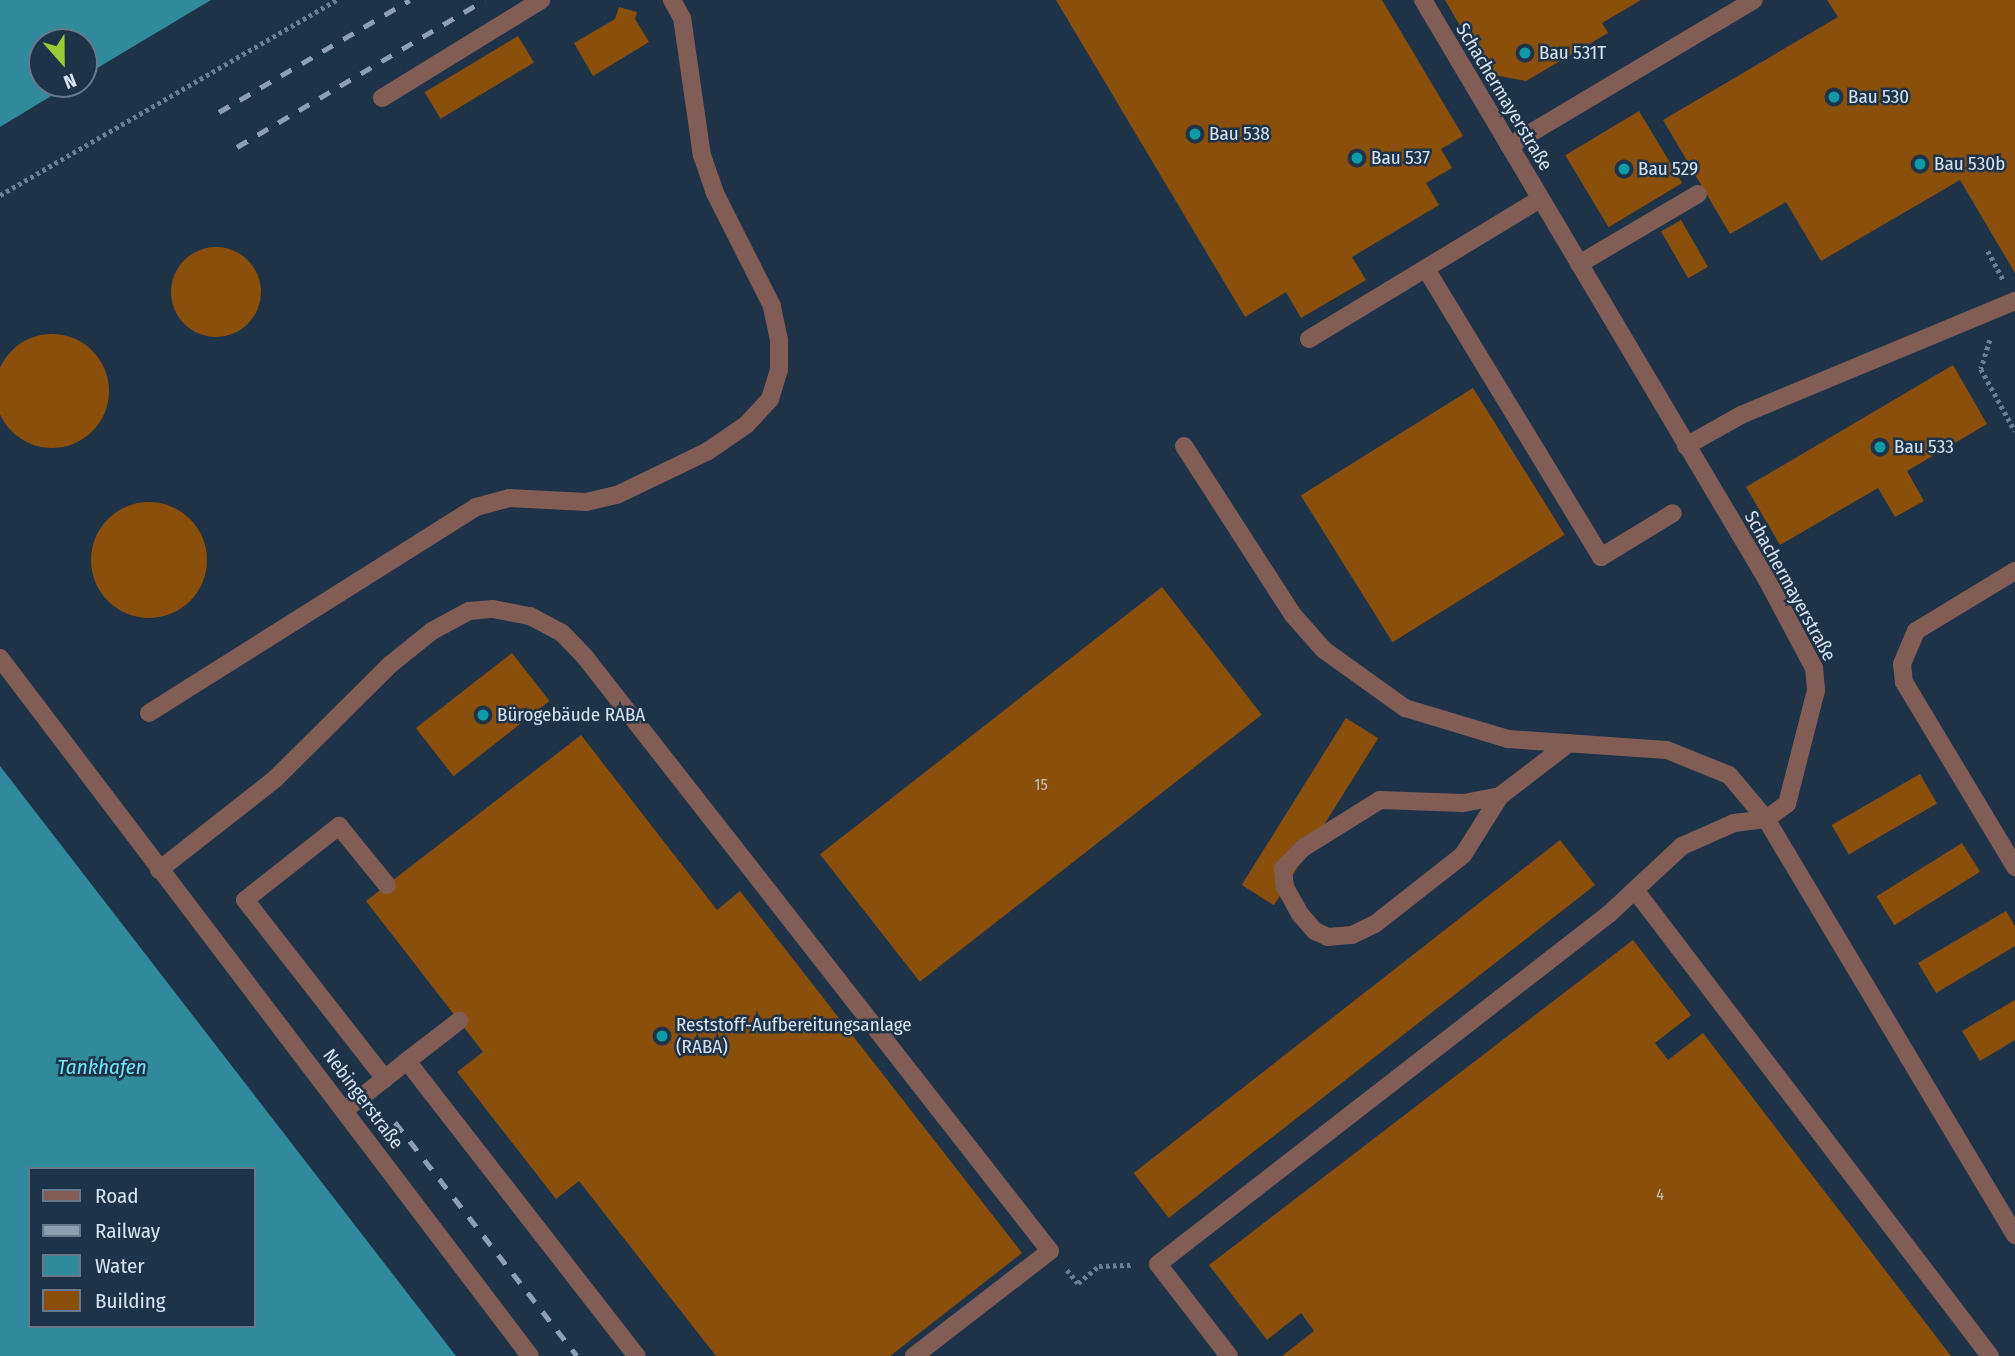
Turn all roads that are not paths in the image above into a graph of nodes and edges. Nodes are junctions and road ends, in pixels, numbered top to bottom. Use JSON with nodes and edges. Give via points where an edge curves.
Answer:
{"nodes":[{"id":1,"x":541,"y":0,"type":"edge"},
{"id":2,"x":673,"y":0,"type":"edge"},
{"id":3,"x":1423,"y":0,"type":"edge"},
{"id":4,"x":1754,"y":0,"type":"edge"},
{"id":5,"x":382,"y":98,"type":"dead end"},
{"id":6,"x":1509,"y":146,"type":"junction"},
{"id":7,"x":1698,"y":194,"type":"dead end"},
{"id":8,"x":1540,"y":199,"type":"junction"},
{"id":9,"x":1578,"y":264,"type":"junction"},
{"id":10,"x":1426,"y":269,"type":"junction"},
{"id":11,"x":2015,"y":301,"type":"edge"},
{"id":12,"x":1309,"y":339,"type":"dead end"},
{"id":13,"x":1184,"y":446,"type":"dead end"},
{"id":14,"x":1686,"y":446,"type":"junction"},
{"id":15,"x":1673,"y":513,"type":"dead end"},
{"id":16,"x":2015,"y":571,"type":"edge"},
{"id":17,"x":0,"y":658,"type":"edge"},
{"id":18,"x":149,"y":713,"type":"dead end"},
{"id":19,"x":1569,"y":743,"type":"junction"},
{"id":20,"x":1500,"y":796,"type":"junction"},
{"id":21,"x":1766,"y":818,"type":"junction"},
{"id":22,"x":2015,"y":867,"type":"edge"},
{"id":23,"x":159,"y":870,"type":"junction"},
{"id":24,"x":387,"y":885,"type":"dead end"},
{"id":25,"x":1635,"y":890,"type":"junction"},
{"id":26,"x":460,"y":1021,"type":"dead end"},
{"id":27,"x":407,"y":1061,"type":"junction"},
{"id":28,"x":385,"y":1079,"type":"junction"},
{"id":29,"x":345,"y":1110,"type":"junction"},
{"id":30,"x":2015,"y":1235,"type":"edge"},
{"id":31,"x":530,"y":1356,"type":"edge"},
{"id":32,"x":637,"y":1356,"type":"edge"},
{"id":33,"x":914,"y":1356,"type":"edge"},
{"id":34,"x":1229,"y":1356,"type":"edge"},
{"id":35,"x":1990,"y":1356,"type":"edge"}],
"edges":[{"from":1,"to":5,"type":"street"},
{"from":2,"to":18,"type":"street","via":[[682,18],[702,156],[715,193],[772,306],[779,370],[770,398],[746,425],[708,451],[617,495],[586,502],[509,498],[475,507]]},
{"from":3,"to":6,"type":"street","name":"Schachermayerstraße"},
{"from":4,"to":6,"type":"street"},
{"from":6,"to":8,"type":"street","name":"Schachermayerstraße"},
{"from":7,"to":9,"type":"street"},
{"from":8,"to":9,"type":"street","name":"Schachermayerstraße"},
{"from":8,"to":10,"type":"street"},
{"from":9,"to":14,"type":"street","name":"Schachermayerstraße"},
{"from":10,"to":12,"type":"street"},
{"from":10,"to":15,"type":"street","via":[[1601,556]]},
{"from":11,"to":14,"type":"street","via":[[1741,415]]},
{"from":13,"to":19,"type":"street","via":[[1293,615],[1324,650],[1364,682],[1405,708],[1454,726],[1508,739]]},
{"from":14,"to":21,"type":"street","name":"Schachermayerstraße","via":[[1814,668],[1816,690],[1797,775],[1787,804]]},
{"from":16,"to":22,"type":"street","via":[[1916,631],[1902,664],[1904,682]]},
{"from":17,"to":23,"type":"street","name":"Nebingerstraße"},
{"from":19,"to":20,"type":"street"},
{"from":19,"to":21,"type":"street","via":[[1638,745],[1692,757],[1729,775]]},
{"from":20,"to":20,"type":"street","via":[[1463,803],[1380,800],[1303,848],[1283,869],[1285,887],[1315,931],[1328,937],[1352,935],[1375,924],[1464,855]]},
{"from":21,"to":25,"type":"street","via":[[1734,823],[1693,840],[1655,867]]},
{"from":21,"to":30,"type":"street"},
{"from":23,"to":29,"type":"street","name":"Nebingerstraße"},
{"from":23,"to":33,"type":"street","via":[[275,779],[391,664],[432,631],[469,611],[494,608],[530,616],[562,634],[585,657],[1050,1251]]},
{"from":24,"to":28,"type":"street","via":[[339,826],[245,900]]},
{"from":25,"to":34,"type":"street","via":[[1158,1264]]},
{"from":25,"to":35,"type":"street"},
{"from":26,"to":27,"type":"street"},
{"from":27,"to":28,"type":"street"},
{"from":27,"to":32,"type":"street"},
{"from":28,"to":29,"type":"street"},
{"from":29,"to":31,"type":"street","name":"Nebingerstraße"}]}
